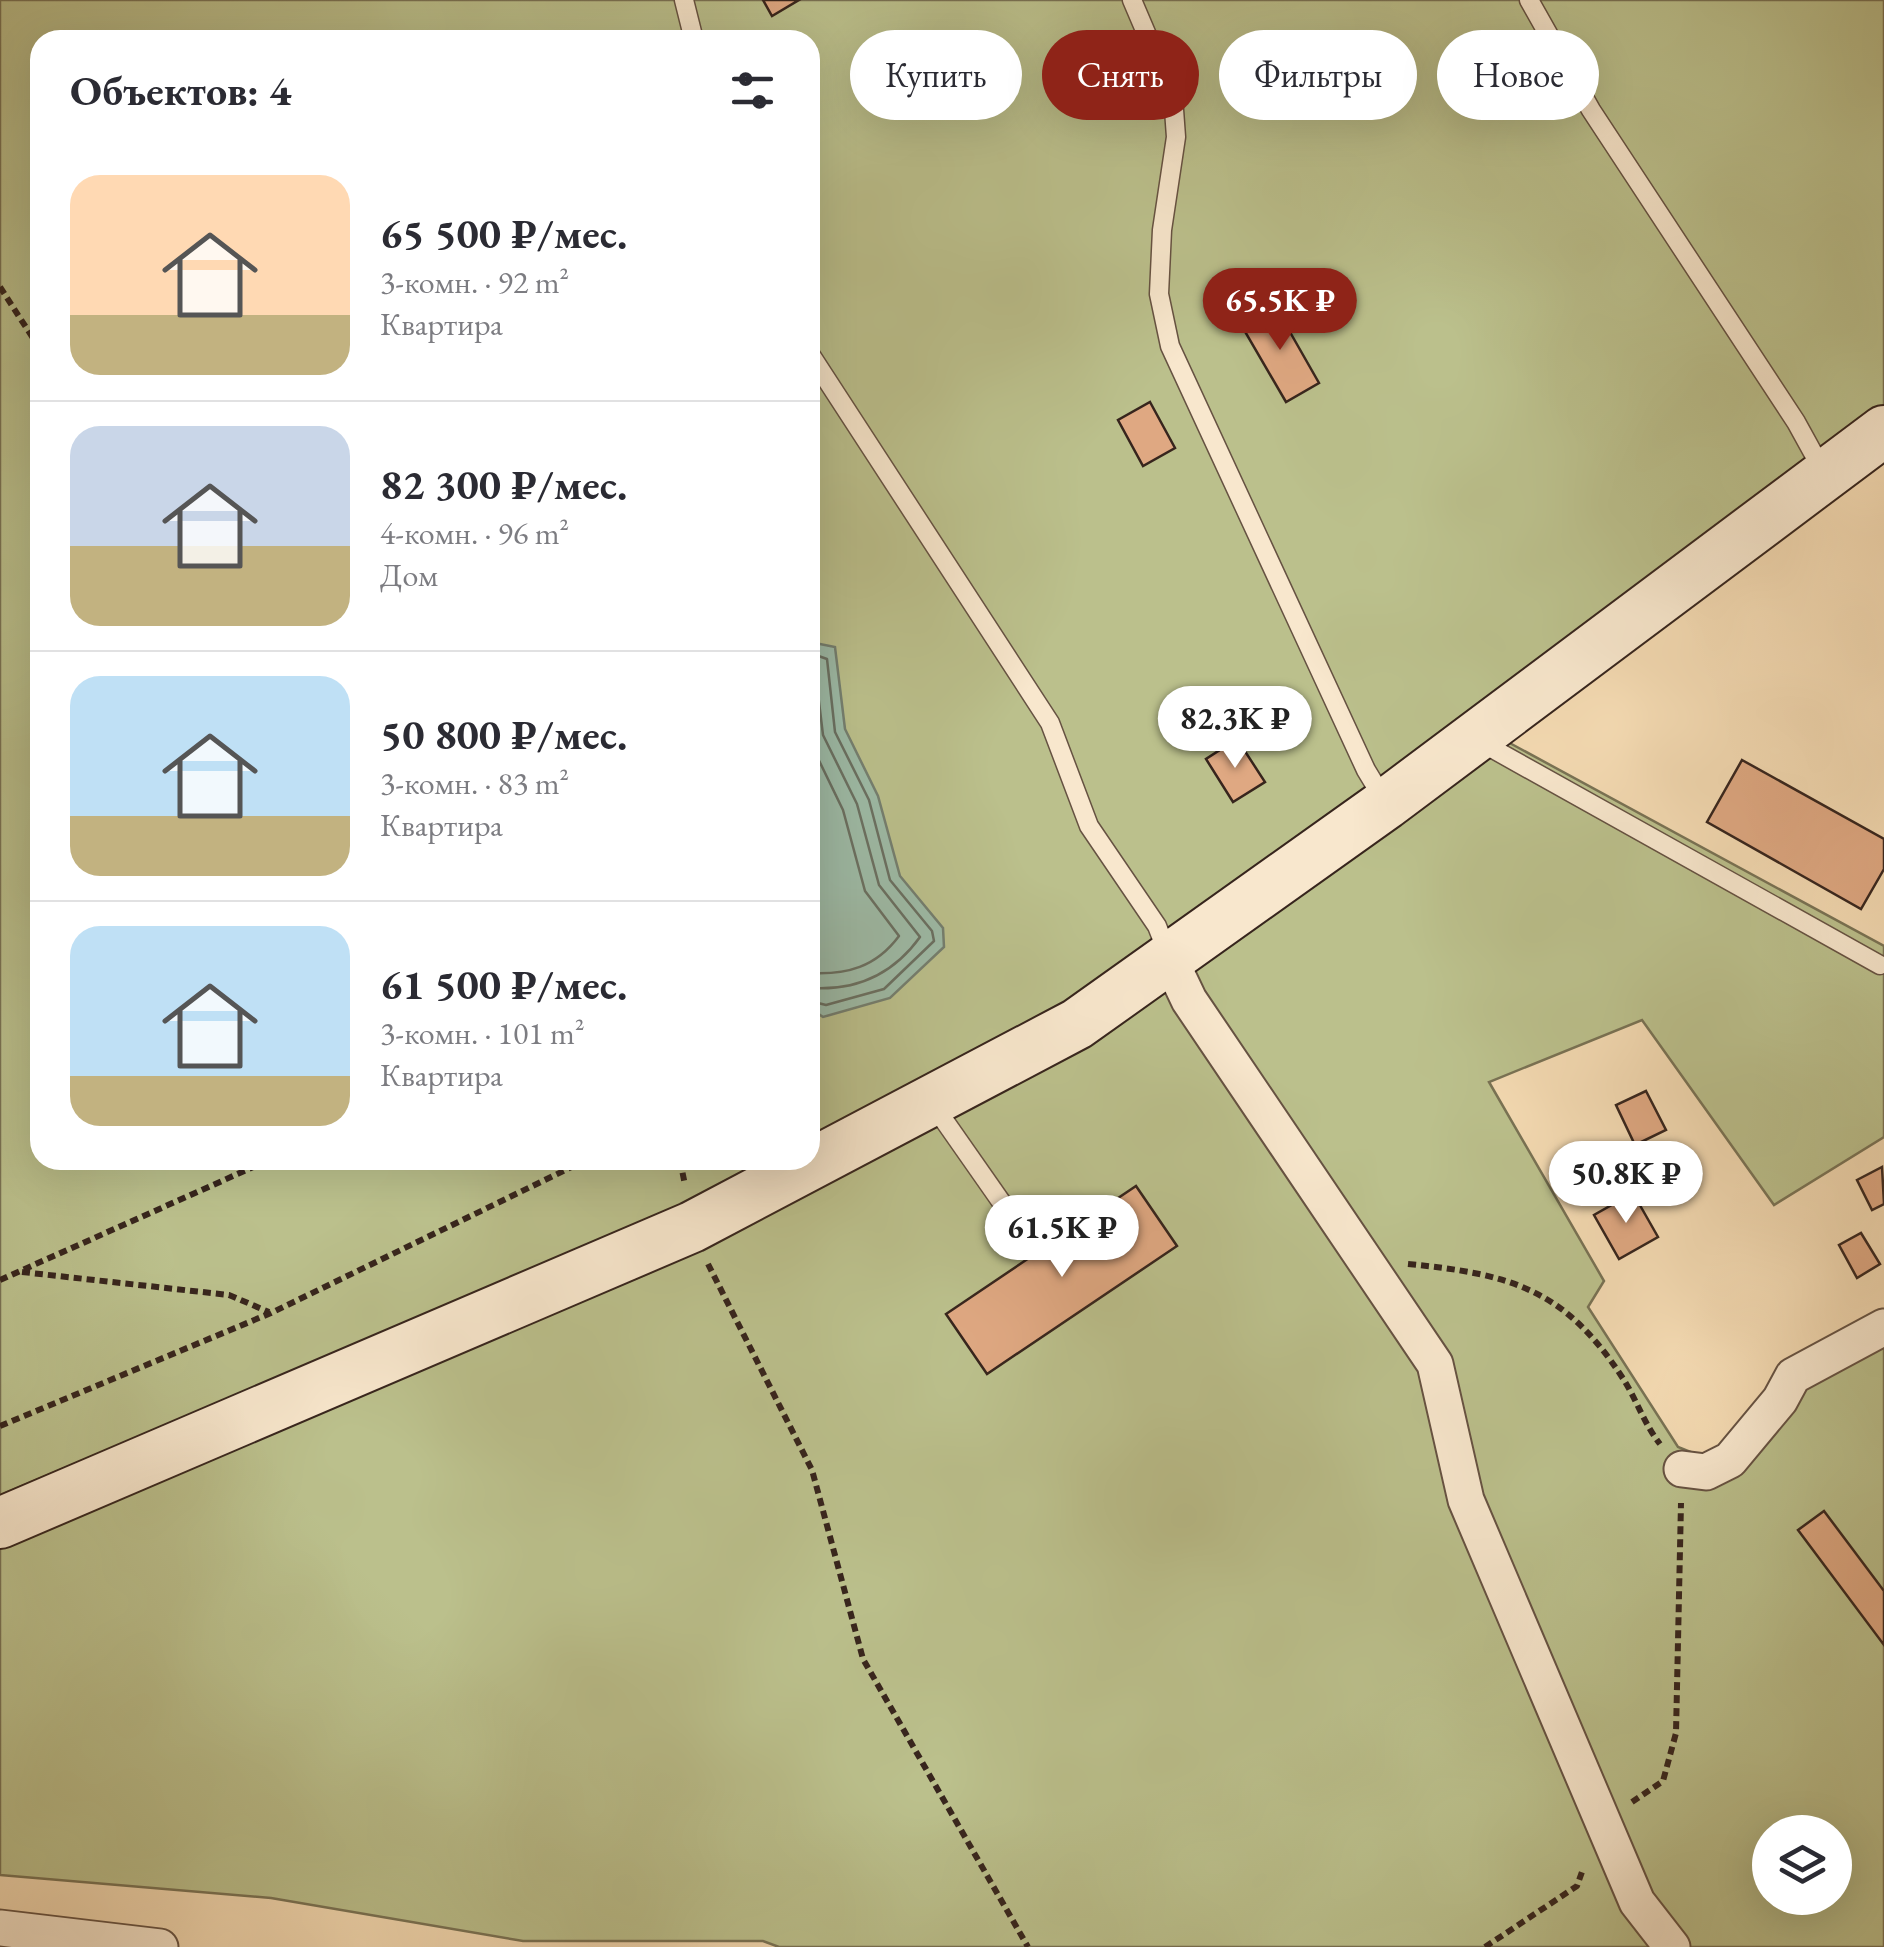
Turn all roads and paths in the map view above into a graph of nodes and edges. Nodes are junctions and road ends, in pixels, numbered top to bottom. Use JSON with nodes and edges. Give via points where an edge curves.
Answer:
{"nodes":[{"id":1,"x":684,"y":0,"type":"edge"},
{"id":2,"x":1132,"y":0,"type":"edge"},
{"id":3,"x":1529,"y":0,"type":"edge"},
{"id":4,"x":692,"y":30,"type":"edge"},
{"id":5,"x":0,"y":286,"type":"edge"},
{"id":6,"x":30,"y":333,"type":"edge"},
{"id":7,"x":820,"y":369,"type":"edge"},
{"id":8,"x":1884,"y":431,"type":"edge"},
{"id":9,"x":1825,"y":476,"type":"junction"},
{"id":10,"x":1473,"y":737,"type":"junction"},
{"id":11,"x":1386,"y":804,"type":"junction"},
{"id":12,"x":1170,"y":960,"type":"junction"},
{"id":13,"x":1880,"y":966,"type":"dead end"},
{"id":14,"x":929,"y":1098,"type":"junction"},
{"id":15,"x":820,"y":1157,"type":"edge"},
{"id":16,"x":247,"y":1170,"type":"edge"},
{"id":17,"x":569,"y":1170,"type":"edge"},
{"id":18,"x":797,"y":1170,"type":"edge"},
{"id":19,"x":1016,"y":1223,"type":"dead end"},
{"id":20,"x":692,"y":1227,"type":"junction"},
{"id":21,"x":1373,"y":1270,"type":"junction"},
{"id":22,"x":20,"y":1272,"type":"junction"},
{"id":23,"x":0,"y":1280,"type":"edge"},
{"id":24,"x":271,"y":1313,"type":"junction"},
{"id":25,"x":1884,"y":1327,"type":"edge"},
{"id":26,"x":0,"y":1426,"type":"edge"},
{"id":27,"x":1682,"y":1469,"type":"junction"},
{"id":28,"x":0,"y":1524,"type":"edge"},
{"id":29,"x":1600,"y":1820,"type":"junction"},
{"id":30,"x":0,"y":1928,"type":"edge"},
{"id":31,"x":160,"y":1947,"type":"edge"},
{"id":32,"x":1028,"y":1947,"type":"edge"},
{"id":33,"x":1485,"y":1947,"type":"edge"},
{"id":34,"x":1672,"y":1947,"type":"edge"}],
"edges":[{"from":1,"to":4,"type":"lane"},
{"from":2,"to":11,"type":"lane","via":[[1173,96],[1176,137],[1159,294],[1170,346]]},
{"from":3,"to":9,"type":"lane","via":[[1591,110]]},
{"from":5,"to":6,"type":"path"},
{"from":7,"to":12,"type":"lane","via":[[1050,724],[1090,826],[1157,926]]},
{"from":8,"to":9,"type":"street"},
{"from":9,"to":10,"type":"street"},
{"from":10,"to":11,"type":"street"},
{"from":10,"to":13,"type":"lane"},
{"from":11,"to":12,"type":"street"},
{"from":12,"to":14,"type":"street","via":[[1077,1024]]},
{"from":12,"to":21,"type":"street","via":[[1189,1000]]},
{"from":14,"to":15,"type":"street"},
{"from":14,"to":19,"type":"lane"},
{"from":16,"to":22,"type":"path"},
{"from":17,"to":24,"type":"path"},
{"from":18,"to":20,"type":"street"},
{"from":20,"to":28,"type":"street"},
{"from":20,"to":32,"type":"path","via":[[812,1470],[863,1659]]},
{"from":21,"to":27,"type":"path","via":[[1400,1263],[1483,1271],[1562,1305],[1595,1337],[1656,1440]]},
{"from":21,"to":29,"type":"street","via":[[1435,1364],[1466,1500]]},
{"from":22,"to":23,"type":"path"},
{"from":22,"to":24,"type":"path","via":[[229,1294]]},
{"from":24,"to":26,"type":"path"},
{"from":25,"to":27,"type":"street","via":[[1793,1376],[1730,1460],[1706,1472]]},
{"from":27,"to":29,"type":"path","via":[[1676,1732],[1663,1781]]},
{"from":29,"to":33,"type":"path","via":[[1577,1886]]},
{"from":29,"to":34,"type":"street","via":[[1637,1902]]},
{"from":30,"to":31,"type":"street"}]}
